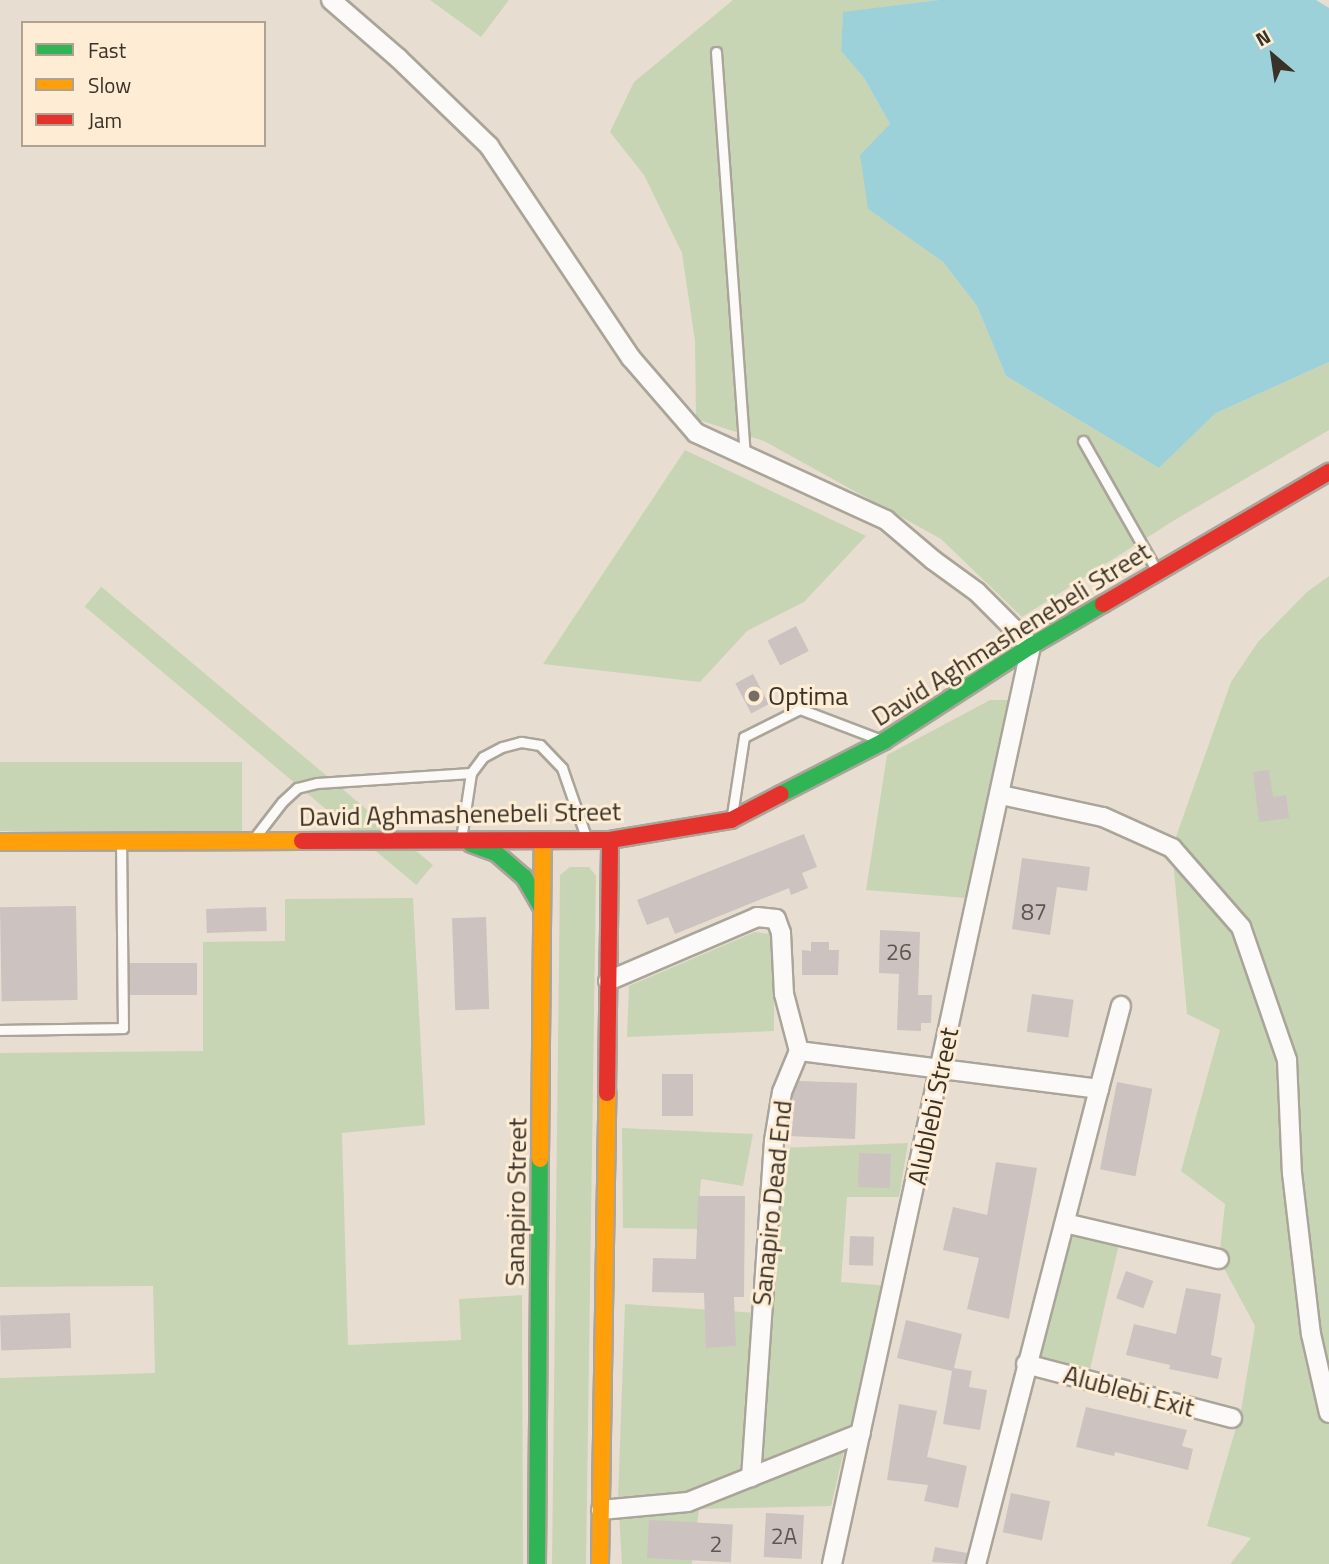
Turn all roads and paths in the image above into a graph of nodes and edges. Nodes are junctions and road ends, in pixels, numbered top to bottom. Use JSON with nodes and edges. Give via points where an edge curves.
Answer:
{"nodes":[{"id":1,"x":331,"y":0,"type":"edge"},
{"id":2,"x":716,"y":51,"type":"dead end"},
{"id":3,"x":1083,"y":441,"type":"dead end"},
{"id":4,"x":745,"y":457,"type":"junction"},
{"id":5,"x":1329,"y":472,"type":"edge"},
{"id":6,"x":1158,"y":572,"type":"junction"},
{"id":7,"x":1031,"y":646,"type":"junction"},
{"id":8,"x":884,"y":741,"type":"junction"},
{"id":9,"x":471,"y":773,"type":"junction"},
{"id":10,"x":1001,"y":795,"type":"junction"},
{"id":11,"x":731,"y":820,"type":"junction"},
{"id":12,"x":543,"y":840,"type":"junction"},
{"id":13,"x":587,"y":840,"type":"junction"},
{"id":14,"x":610,"y":840,"type":"junction"},
{"id":15,"x":121,"y":841,"type":"junction"},
{"id":16,"x":252,"y":841,"type":"junction"},
{"id":17,"x":461,"y":841,"type":"junction"},
{"id":18,"x":0,"y":842,"type":"edge"},
{"id":19,"x":542,"y":909,"type":"junction"},
{"id":20,"x":608,"y":981,"type":"junction"},
{"id":21,"x":1121,"y":1006,"type":"dead end"},
{"id":22,"x":0,"y":1030,"type":"edge"},
{"id":23,"x":799,"y":1051,"type":"junction"},
{"id":24,"x":941,"y":1071,"type":"junction"},
{"id":25,"x":1099,"y":1089,"type":"junction"},
{"id":26,"x":1065,"y":1223,"type":"junction"},
{"id":27,"x":1219,"y":1259,"type":"dead end"},
{"id":28,"x":1026,"y":1364,"type":"junction"},
{"id":29,"x":1329,"y":1413,"type":"edge"},
{"id":30,"x":1232,"y":1418,"type":"dead end"},
{"id":31,"x":861,"y":1433,"type":"junction"},
{"id":32,"x":751,"y":1476,"type":"junction"},
{"id":33,"x":601,"y":1510,"type":"junction"},
{"id":34,"x":537,"y":1564,"type":"edge"},
{"id":35,"x":600,"y":1564,"type":"edge"},
{"id":36,"x":832,"y":1564,"type":"edge"},
{"id":37,"x":976,"y":1564,"type":"edge"}],
"edges":[{"from":1,"to":4,"type":"street","via":[[489,146],[631,358],[696,433]]},
{"from":2,"to":4,"type":"lane"},
{"from":3,"to":6,"type":"lane"},
{"from":4,"to":7,"type":"street","via":[[886,520],[977,592]]},
{"from":5,"to":6,"type":"main road","name":"David Aghmashenebeli Street"},
{"from":6,"to":7,"type":"main road","name":"David Aghmashenebeli Street"},
{"from":7,"to":8,"type":"main road","name":"David Aghmashenebeli Street"},
{"from":7,"to":10,"type":"street","name":"Alublebi Street"},
{"from":8,"to":11,"type":"main road","name":"David Aghmashenebeli Street"},
{"from":8,"to":11,"type":"lane","via":[[800,709],[744,737]]},
{"from":9,"to":13,"type":"lane","via":[[483,757],[502,747],[521,742],[540,745],[562,768]]},
{"from":9,"to":16,"type":"lane","via":[[298,788]]},
{"from":9,"to":17,"type":"lane"},
{"from":10,"to":24,"type":"street","name":"Alublebi Street"},
{"from":10,"to":29,"type":"street","via":[[1102,817],[1171,848],[1241,927],[1287,1060],[1293,1186],[1311,1334]]},
{"from":11,"to":14,"type":"main road","name":"David Aghmashenebeli Street"},
{"from":12,"to":13,"type":"main road","name":"David Aghmashenebeli Street"},
{"from":12,"to":17,"type":"main road","name":"David Aghmashenebeli Street"},
{"from":12,"to":19,"type":"main road","name":"Sanapiro Street"},
{"from":13,"to":14,"type":"main road","name":"David Aghmashenebeli Street"},
{"from":14,"to":20,"type":"main road"},
{"from":15,"to":16,"type":"main road","name":"David Aghmashenebeli Street"},
{"from":15,"to":18,"type":"main road","name":"David Aghmashenebeli Street"},
{"from":15,"to":22,"type":"lane","via":[[123,1028]]},
{"from":16,"to":17,"type":"main road","name":"David Aghmashenebeli Street"},
{"from":17,"to":19,"type":"main road","via":[[496,853],[524,877]]},
{"from":19,"to":34,"type":"main road","name":"Sanapiro Street"},
{"from":20,"to":23,"type":"street","via":[[757,917],[776,919],[784,994]]},
{"from":20,"to":33,"type":"main road"},
{"from":21,"to":25,"type":"street","name":"Alublebi Exit"},
{"from":23,"to":24,"type":"street"},
{"from":23,"to":32,"type":"street","name":"Sanapiro Dead End","via":[[782,1092],[774,1141]]},
{"from":24,"to":25,"type":"street"},
{"from":24,"to":31,"type":"street","name":"Alublebi Street"},
{"from":25,"to":26,"type":"street","name":"Alublebi Exit"},
{"from":26,"to":27,"type":"street"},
{"from":26,"to":28,"type":"street","name":"Alublebi Exit"},
{"from":28,"to":30,"type":"street","name":"Alublebi Exit"},
{"from":28,"to":37,"type":"street","name":"Alublebi Exit"},
{"from":31,"to":32,"type":"street"},
{"from":31,"to":36,"type":"street","name":"Alublebi Street"},
{"from":32,"to":33,"type":"street","via":[[688,1502]]},
{"from":33,"to":35,"type":"main road"}]}
